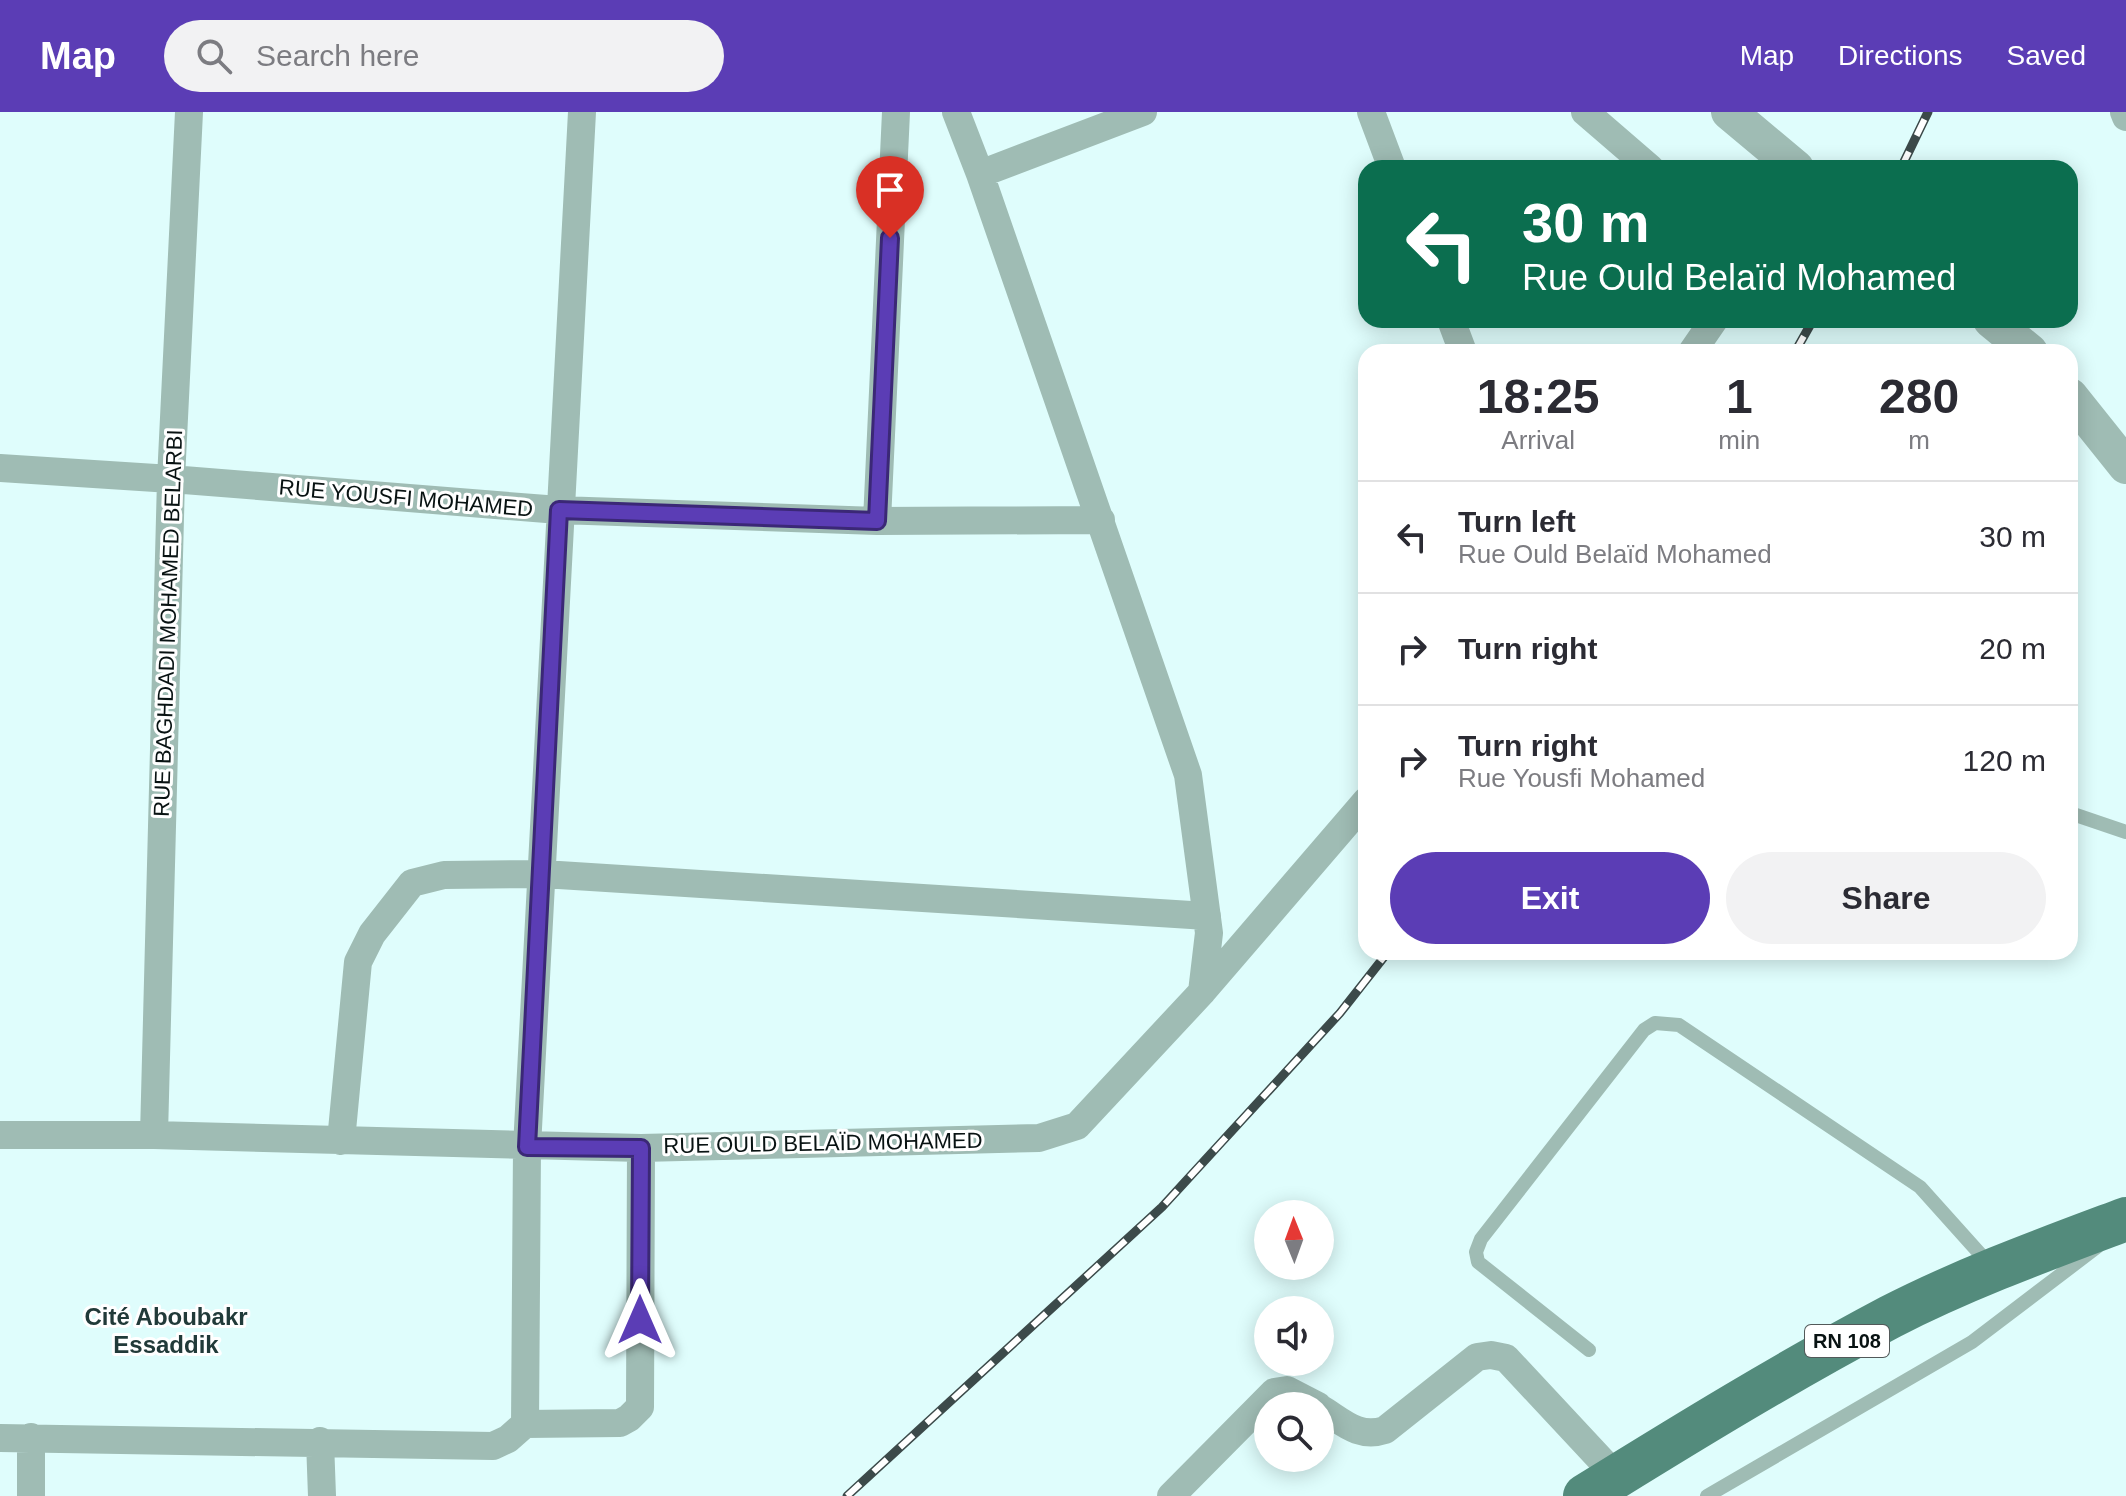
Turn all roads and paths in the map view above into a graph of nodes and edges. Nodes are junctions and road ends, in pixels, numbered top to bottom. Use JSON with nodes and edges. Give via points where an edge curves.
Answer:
{"nodes":[{"id":1,"x":189,"y":112,"type":"edge"},
{"id":2,"x":582,"y":112,"type":"edge"},
{"id":3,"x":896,"y":112,"type":"edge"},
{"id":4,"x":956,"y":112,"type":"edge"},
{"id":5,"x":1143,"y":112,"type":"edge"},
{"id":6,"x":1371,"y":112,"type":"edge"},
{"id":7,"x":1585,"y":112,"type":"edge"},
{"id":8,"x":1729,"y":112,"type":"edge"},
{"id":9,"x":1389,"y":160,"type":"edge"},
{"id":10,"x":1641,"y":160,"type":"edge"},
{"id":11,"x":1786,"y":160,"type":"edge"},
{"id":12,"x":980,"y":174,"type":"junction"},
{"id":13,"x":2001,"y":328,"type":"edge"},
{"id":14,"x":2020,"y":344,"type":"edge"},
{"id":15,"x":2078,"y":406,"type":"edge"},
{"id":16,"x":2126,"y":466,"type":"edge"},
{"id":17,"x":0,"y":468,"type":"edge"},
{"id":18,"x":171,"y":479,"type":"junction"},
{"id":19,"x":559,"y":510,"type":"junction"},
{"id":20,"x":1101,"y":520,"type":"junction"},
{"id":21,"x":877,"y":521,"type":"junction"},
{"id":22,"x":1358,"y":810,"type":"edge"},
{"id":23,"x":2078,"y":816,"type":"edge"},
{"id":24,"x":2126,"y":832,"type":"edge"},
{"id":25,"x":543,"y":874,"type":"junction"},
{"id":26,"x":1207,"y":916,"type":"junction"},
{"id":27,"x":1202,"y":992,"type":"junction"},
{"id":28,"x":0,"y":1135,"type":"edge"},
{"id":29,"x":154,"y":1135,"type":"junction"},
{"id":30,"x":341,"y":1141,"type":"junction"},
{"id":31,"x":527,"y":1147,"type":"junction"},
{"id":32,"x":641,"y":1148,"type":"junction"},
{"id":33,"x":2126,"y":1194,"type":"edge"},
{"id":34,"x":2126,"y":1222,"type":"edge"},
{"id":35,"x":2063,"y":1242,"type":"junction"},
{"id":36,"x":1994,"y":1270,"type":"junction"},
{"id":37,"x":1589,"y":1350,"type":"dead end"},
{"id":38,"x":1254,"y":1412,"type":"edge"},
{"id":39,"x":1334,"y":1416,"type":"edge"},
{"id":40,"x":525,"y":1424,"type":"junction"},
{"id":41,"x":31,"y":1437,"type":"junction"},
{"id":42,"x":0,"y":1438,"type":"edge"},
{"id":43,"x":320,"y":1441,"type":"junction"},
{"id":44,"x":1601,"y":1486,"type":"edge"},
{"id":45,"x":31,"y":1496,"type":"edge"},
{"id":46,"x":322,"y":1496,"type":"edge"},
{"id":47,"x":1171,"y":1496,"type":"edge"},
{"id":48,"x":1707,"y":1496,"type":"edge"}],
"edges":[{"from":1,"to":18,"type":"street","name":"RUE BAGHDADI MOHAMED BELARBI"},
{"from":2,"to":19,"type":"street"},
{"from":3,"to":21,"type":"street"},
{"from":4,"to":12,"type":"street"},
{"from":5,"to":12,"type":"street"},
{"from":6,"to":9,"type":"street"},
{"from":7,"to":10,"type":"street"},
{"from":8,"to":11,"type":"street"},
{"from":12,"to":20,"type":"street"},
{"from":13,"to":14,"type":"street"},
{"from":15,"to":16,"type":"street"},
{"from":17,"to":18,"type":"street","name":"RUE YOUSFI MOHAMED"},
{"from":18,"to":19,"type":"street","name":"RUE YOUSFI MOHAMED"},
{"from":18,"to":29,"type":"street","name":"RUE BAGHDADI MOHAMED BELARBI"},
{"from":19,"to":21,"type":"street","name":"RUE YOUSFI MOHAMED"},
{"from":19,"to":25,"type":"street"},
{"from":20,"to":21,"type":"street","name":"RUE YOUSFI MOHAMED"},
{"from":20,"to":26,"type":"street","via":[[1188,775]]},
{"from":22,"to":27,"type":"street","name":"RUE OULD BELAÏD MOHAMED"},
{"from":23,"to":24,"type":"lane"},
{"from":25,"to":26,"type":"street"},
{"from":25,"to":30,"type":"street","via":[[444,875],[412,883],[372,934],[358,962]]},
{"from":25,"to":31,"type":"street"},
{"from":26,"to":27,"type":"street"},
{"from":27,"to":32,"type":"street","name":"RUE OULD BELAÏD MOHAMED","via":[[1077,1126],[1039,1138]]},
{"from":28,"to":29,"type":"street","name":"RUE OULD BELAÏD MOHAMED"},
{"from":29,"to":30,"type":"street","name":"RUE OULD BELAÏD MOHAMED"},
{"from":30,"to":31,"type":"street","name":"RUE OULD BELAÏD MOHAMED"},
{"from":31,"to":32,"type":"street","name":"RUE OULD BELAÏD MOHAMED"},
{"from":31,"to":40,"type":"street"},
{"from":32,"to":40,"type":"street","via":[[640,1407],[620,1423]]},
{"from":33,"to":35,"type":"main road"},
{"from":34,"to":35,"type":"main road","number":"RN 108"},
{"from":34,"to":48,"type":"lane","via":[[1972,1342]]},
{"from":35,"to":36,"type":"main road","number":"RN 108"},
{"from":36,"to":37,"type":"lane","via":[[1920,1187],[1679,1025],[1655,1023],[1644,1030],[1476,1252],[1478,1262]]},
{"from":36,"to":44,"type":"main road","number":"RN 108","via":[[1891,1317]]},
{"from":38,"to":47,"type":"street"},
{"from":39,"to":44,"type":"street","via":[[1371,1435],[1385,1430],[1477,1357],[1506,1358]]},
{"from":40,"to":43,"type":"street","via":[[493,1446]]},
{"from":41,"to":42,"type":"street"},
{"from":41,"to":43,"type":"street"},
{"from":41,"to":45,"type":"street"},
{"from":43,"to":46,"type":"street"}]}
